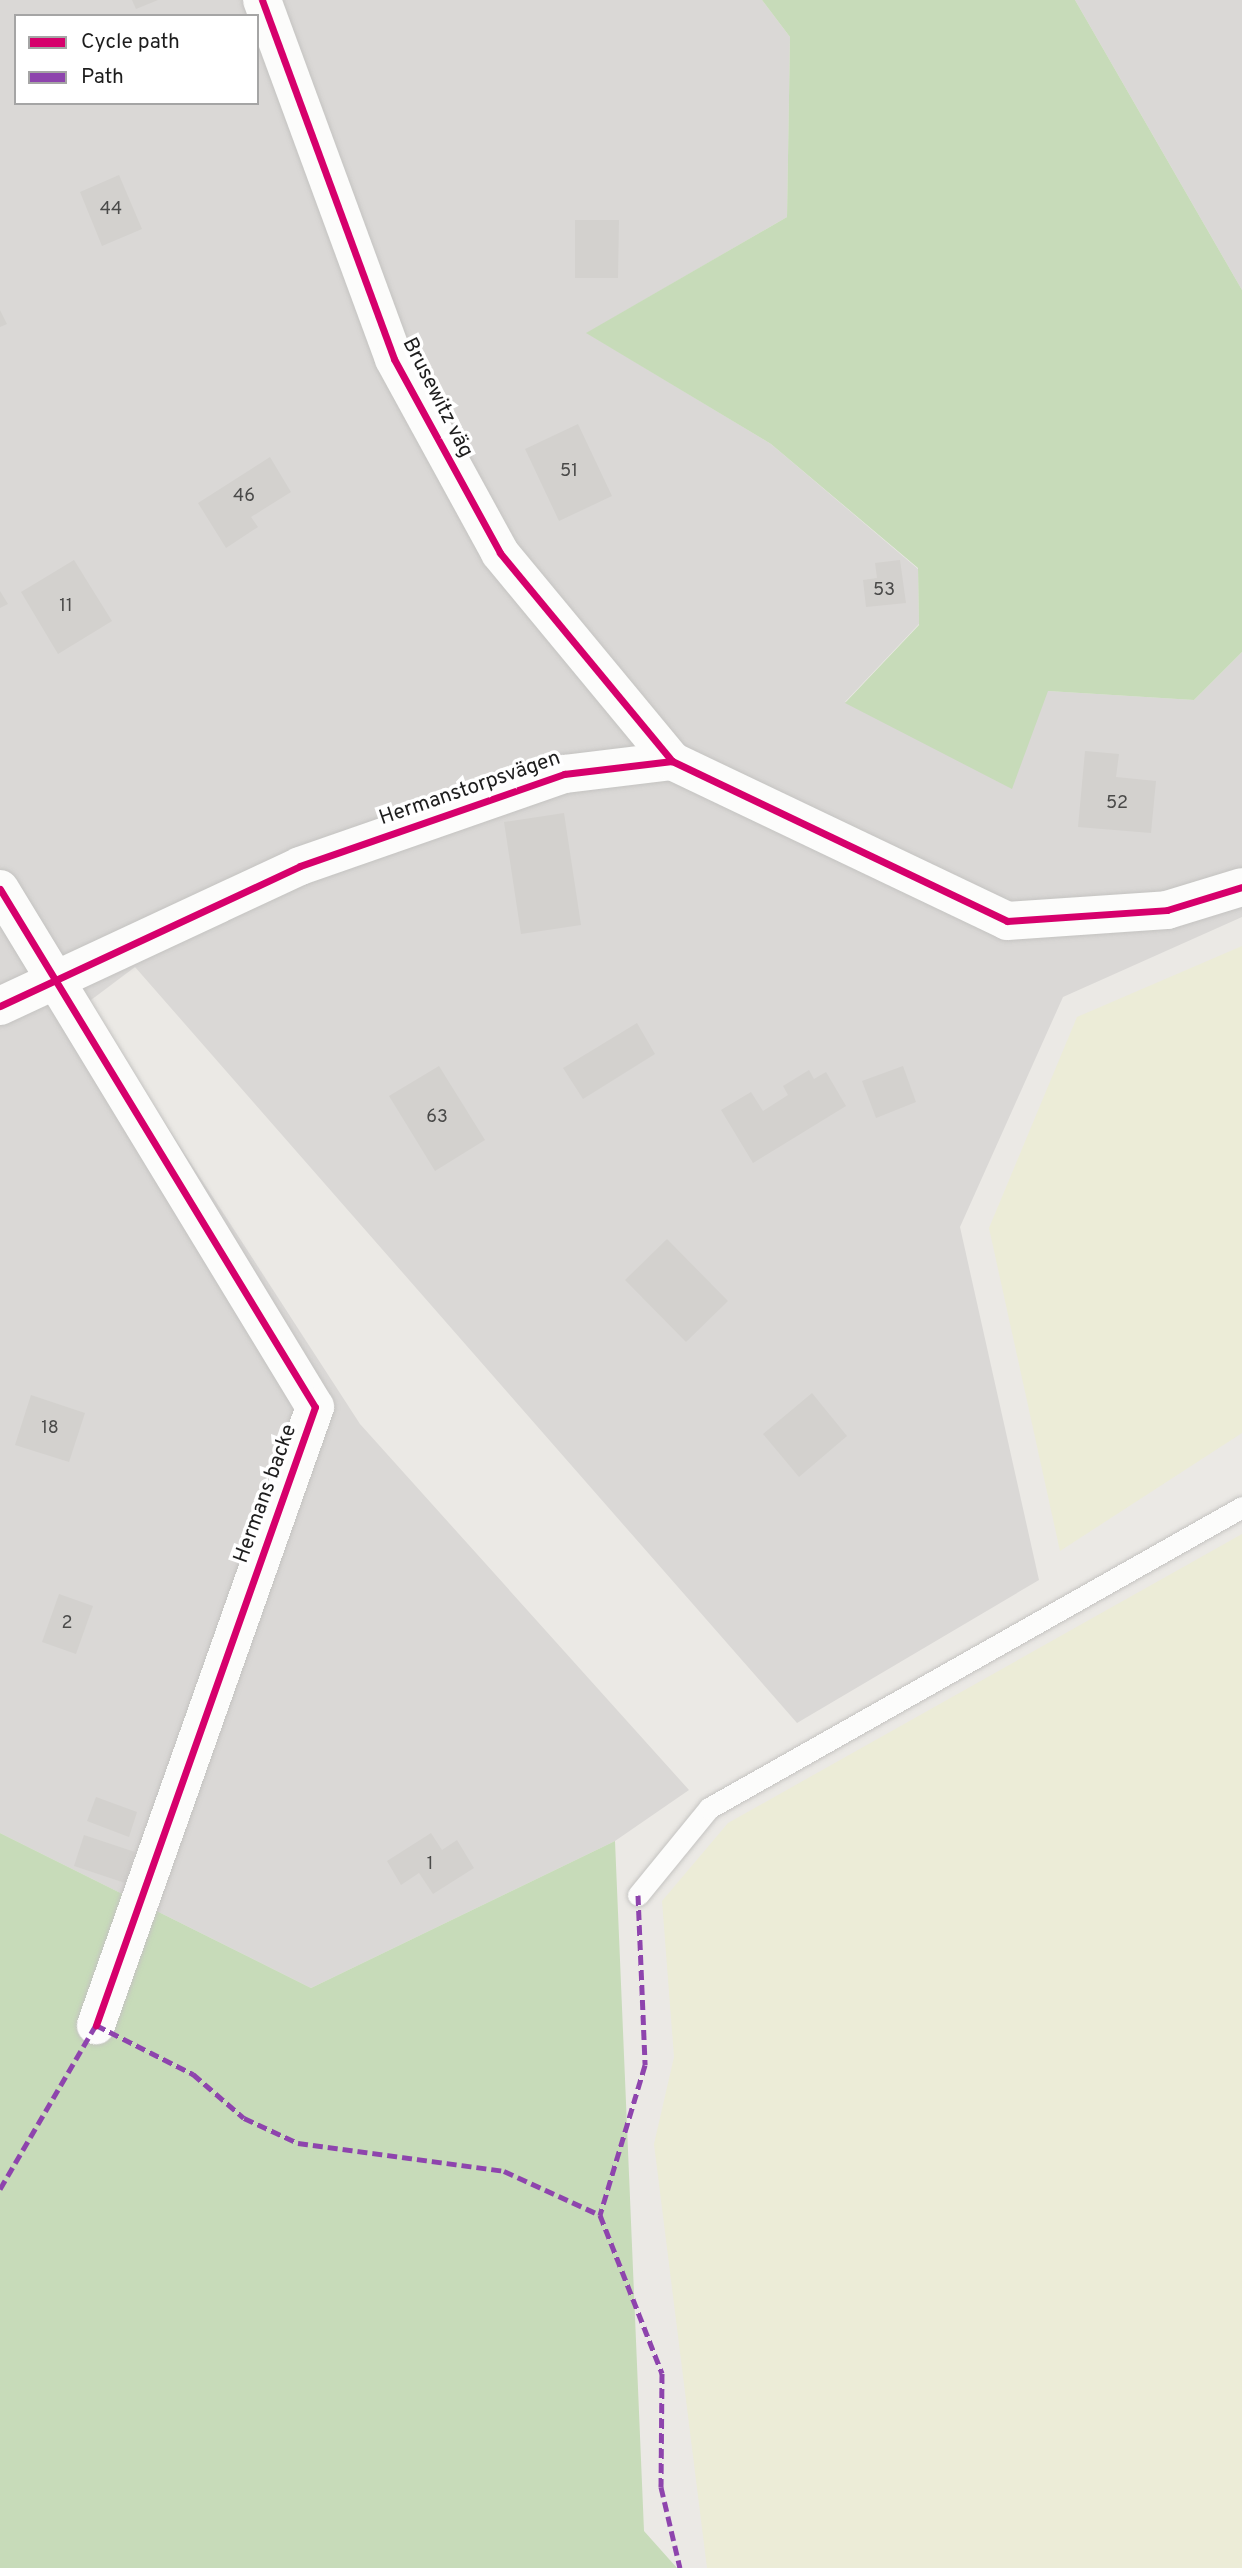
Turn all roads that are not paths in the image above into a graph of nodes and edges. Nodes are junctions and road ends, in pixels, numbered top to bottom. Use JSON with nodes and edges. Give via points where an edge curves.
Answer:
{"nodes":[{"id":1,"x":262,"y":0,"type":"edge"},
{"id":2,"x":671,"y":761,"type":"junction"},
{"id":3,"x":1242,"y":887,"type":"edge"},
{"id":4,"x":0,"y":889,"type":"edge"},
{"id":5,"x":55,"y":979,"type":"junction"},
{"id":6,"x":0,"y":1006,"type":"edge"},
{"id":7,"x":1242,"y":1507,"type":"edge"},
{"id":8,"x":638,"y":1895,"type":"dead end"},
{"id":9,"x":96,"y":2025,"type":"dead end"}],
"edges":[{"from":1,"to":2,"type":"street","name":"Brusewitz väg","via":[[394,359],[500,553]]},
{"from":2,"to":3,"type":"street","via":[[1007,921],[1167,910]]},
{"from":2,"to":5,"type":"street","name":"Hermanstorpsvägen","via":[[564,774],[300,866]]},
{"from":4,"to":5,"type":"street"},
{"from":5,"to":6,"type":"street","name":"Hermanstorpsvägen"},
{"from":5,"to":9,"type":"street","name":"Hermans backe","via":[[315,1407]]},
{"from":7,"to":8,"type":"lane","via":[[709,1808]]}]}
